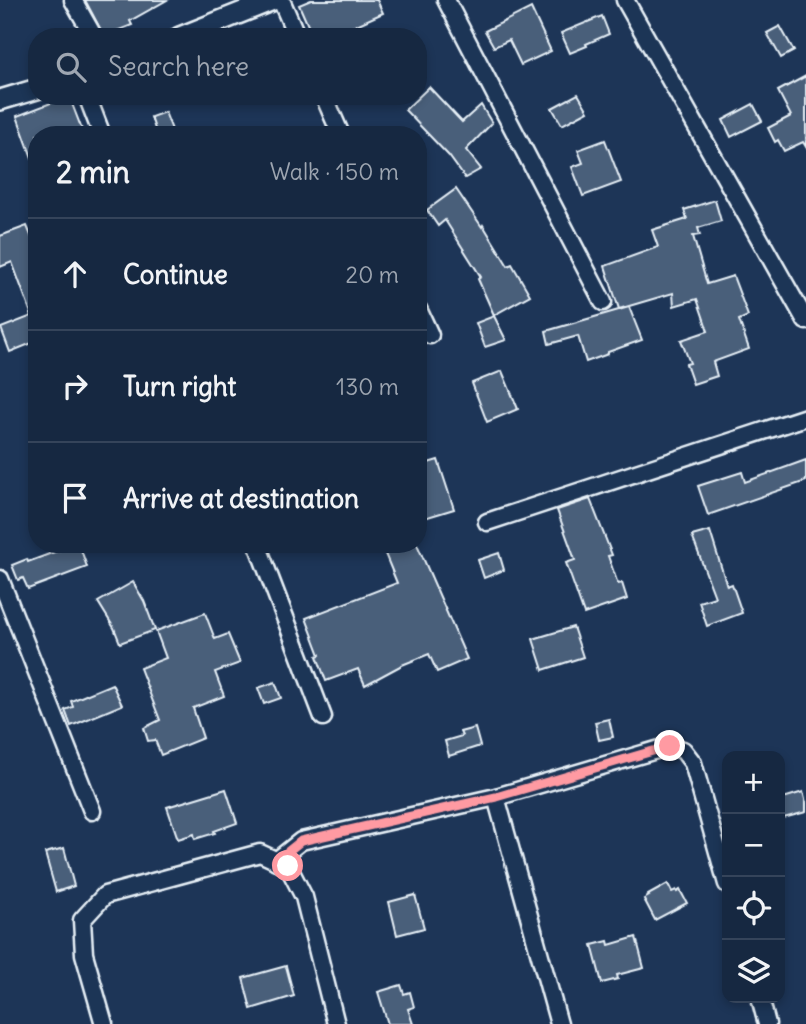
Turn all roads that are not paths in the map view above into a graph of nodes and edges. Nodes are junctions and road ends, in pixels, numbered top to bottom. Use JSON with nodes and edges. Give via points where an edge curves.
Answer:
{"nodes":[{"id":1,"x":73,"y":0,"type":"edge"},
{"id":2,"x":273,"y":0,"type":"edge"},
{"id":3,"x":281,"y":0,"type":"edge"},
{"id":4,"x":446,"y":0,"type":"edge"},
{"id":5,"x":625,"y":0,"type":"edge"},
{"id":6,"x":239,"y":6,"type":"edge"},
{"id":7,"x":89,"y":28,"type":"edge"},
{"id":8,"x":197,"y":28,"type":"edge"},
{"id":9,"x":293,"y":28,"type":"edge"},
{"id":10,"x":28,"y":92,"type":"edge"},
{"id":11,"x":0,"y":100,"type":"edge"},
{"id":12,"x":90,"y":105,"type":"edge"},
{"id":13,"x":328,"y":105,"type":"edge"},
{"id":14,"x":99,"y":126,"type":"edge"},
{"id":15,"x":337,"y":126,"type":"edge"},
{"id":16,"x":603,"y":302,"type":"dead end"},
{"id":17,"x":806,"y":321,"type":"edge"},
{"id":18,"x":427,"y":328,"type":"edge"},
{"id":19,"x":430,"y":335,"type":"dead end"},
{"id":20,"x":806,"y":417,"type":"edge"},
{"id":21,"x":487,"y":522,"type":"dead end"},
{"id":22,"x":260,"y":553,"type":"edge"},
{"id":23,"x":0,"y":579,"type":"edge"},
{"id":24,"x":323,"y":717,"type":"dead end"},
{"id":25,"x":496,"y":797,"type":"junction"},
{"id":26,"x":92,"y":811,"type":"dead end"},
{"id":27,"x":276,"y":861,"type":"junction"},
{"id":28,"x":725,"y":877,"type":"edge"},
{"id":29,"x":761,"y":1003,"type":"edge"},
{"id":30,"x":104,"y":1024,"type":"edge"},
{"id":31,"x":336,"y":1024,"type":"edge"},
{"id":32,"x":559,"y":1024,"type":"edge"},
{"id":33,"x":767,"y":1024,"type":"edge"}],
"edges":[{"from":1,"to":7,"type":"street"},
{"from":2,"to":6,"type":"street"},
{"from":3,"to":9,"type":"street"},
{"from":4,"to":16,"type":"street"},
{"from":5,"to":17,"type":"street"},
{"from":6,"to":8,"type":"street"},
{"from":10,"to":11,"type":"street"},
{"from":12,"to":14,"type":"street"},
{"from":13,"to":15,"type":"street"},
{"from":18,"to":19,"type":"street"},
{"from":20,"to":21,"type":"street"},
{"from":22,"to":24,"type":"street"},
{"from":23,"to":26,"type":"street"},
{"from":25,"to":27,"type":"street","via":[[301,841]]},
{"from":25,"to":28,"type":"street","via":[[670,746],[683,750],[693,763]]},
{"from":25,"to":32,"type":"street"},
{"from":27,"to":30,"type":"street","via":[[260,853],[105,895],[82,920],[84,954]]},
{"from":27,"to":31,"type":"street","via":[[288,866],[304,897]]},
{"from":29,"to":33,"type":"street"}]}
